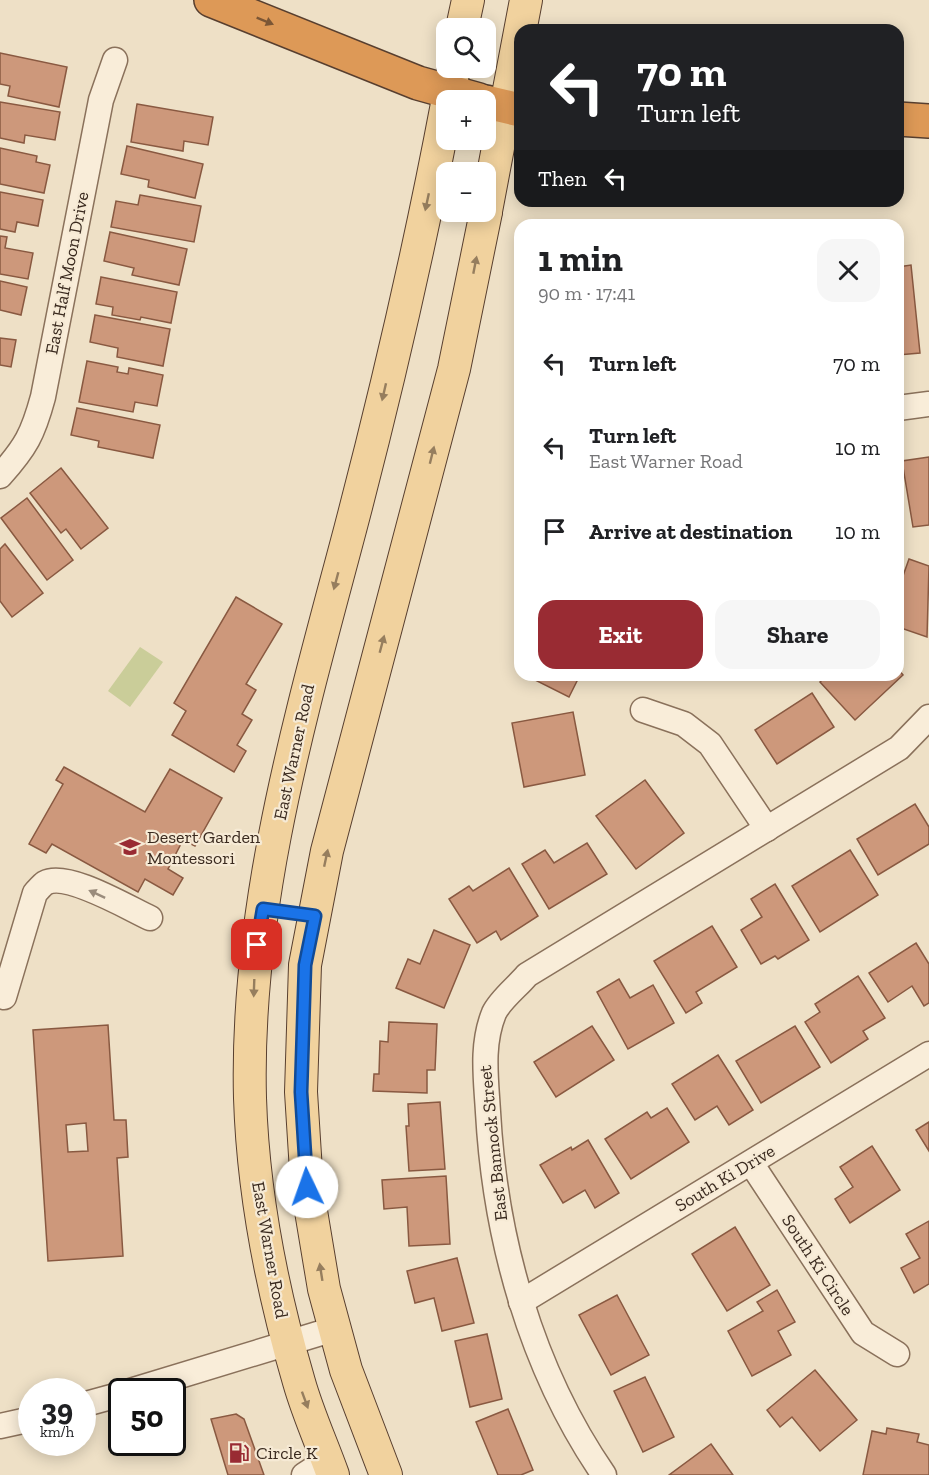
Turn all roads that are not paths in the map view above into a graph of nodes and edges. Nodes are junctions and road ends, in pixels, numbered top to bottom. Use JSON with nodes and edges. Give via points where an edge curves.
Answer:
{"nodes":[{"id":1,"x":211,"y":0,"type":"edge"},
{"id":2,"x":514,"y":28,"type":"edge"},
{"id":3,"x":115,"y":60,"type":"dead end"},
{"id":4,"x":453,"y":90,"type":"edge"},
{"id":5,"x":479,"y":90,"type":"edge"},
{"id":6,"x":904,"y":119,"type":"edge"},
{"id":7,"x":929,"y":121,"type":"edge"},
{"id":8,"x":458,"y":150,"type":"edge"},
{"id":9,"x":484,"y":222,"type":"edge"},
{"id":10,"x":929,"y":404,"type":"edge"},
{"id":11,"x":904,"y":407,"type":"edge"},
{"id":12,"x":0,"y":476,"type":"edge"},
{"id":13,"x":643,"y":710,"type":"dead end"},
{"id":14,"x":929,"y":717,"type":"edge"},
{"id":15,"x":767,"y":829,"type":"junction"},
{"id":16,"x":263,"y":909,"type":"junction"},
{"id":17,"x":315,"y":916,"type":"junction"},
{"id":18,"x":150,"y":918,"type":"dead end"},
{"id":19,"x":4,"y":997,"type":"dead end"},
{"id":20,"x":929,"y":1054,"type":"edge"},
{"id":21,"x":751,"y":1163,"type":"junction"},
{"id":22,"x":521,"y":1302,"type":"junction"},
{"id":23,"x":334,"y":1329,"type":"junction"},
{"id":24,"x":288,"y":1344,"type":"junction"},
{"id":25,"x":897,"y":1354,"type":"dead end"},
{"id":26,"x":174,"y":1378,"type":"edge"},
{"id":27,"x":18,"y":1422,"type":"edge"},
{"id":28,"x":0,"y":1426,"type":"edge"},
{"id":29,"x":321,"y":1470,"type":"edge"},
{"id":30,"x":386,"y":1475,"type":"edge"},
{"id":31,"x":604,"y":1475,"type":"edge"}],
"edges":[{"from":1,"to":4,"type":"highway","one_way":true},
{"from":2,"to":5,"type":"main road","name":"East Warner Road"},
{"from":3,"to":12,"type":"street","name":"East Half Moon Drive","via":[[101,100],[34,430],[22,452]]},
{"from":6,"to":7,"type":"highway"},
{"from":8,"to":16,"type":"main road","name":"East Warner Road","one_way":true,"via":[[386,386],[305,697]]},
{"from":17,"to":9,"type":"main road","name":"East Warner Road","one_way":true,"via":[[327,852],[454,369]]},
{"from":10,"to":11,"type":"street"},
{"from":13,"to":15,"type":"street","via":[[684,724],[710,744]]},
{"from":14,"to":15,"type":"street","name":"East Bannock Street","via":[[899,748]]},
{"from":15,"to":22,"type":"street","name":"East Bannock Street","via":[[527,975],[495,1012],[484,1052],[489,1138],[497,1208]]},
{"from":16,"to":17,"type":"main road"},
{"from":16,"to":24,"type":"main road","name":"East Warner Road","one_way":true,"via":[[254,964],[250,1098],[258,1199]]},
{"from":23,"to":17,"type":"main road","name":"East Warner Road","one_way":true,"via":[[307,1187],[301,1092],[305,965]]},
{"from":18,"to":19,"type":"street","one_way":true,"via":[[75,884],[61,880],[46,882],[35,893]]},
{"from":20,"to":21,"type":"street","name":"South Ki Drive"},
{"from":21,"to":22,"type":"street","name":"South Ki Drive"},
{"from":21,"to":25,"type":"street","name":"South Ki Circle","via":[[863,1333]]},
{"from":22,"to":31,"type":"street","name":"East Bannock Street","via":[[557,1395]]},
{"from":23,"to":24,"type":"street"},
{"from":23,"to":30,"type":"main road","name":"East Warner Road"},
{"from":24,"to":26,"type":"street"},
{"from":24,"to":29,"type":"main road","name":"East Warner Road","one_way":true},
{"from":27,"to":28,"type":"street"}]}
